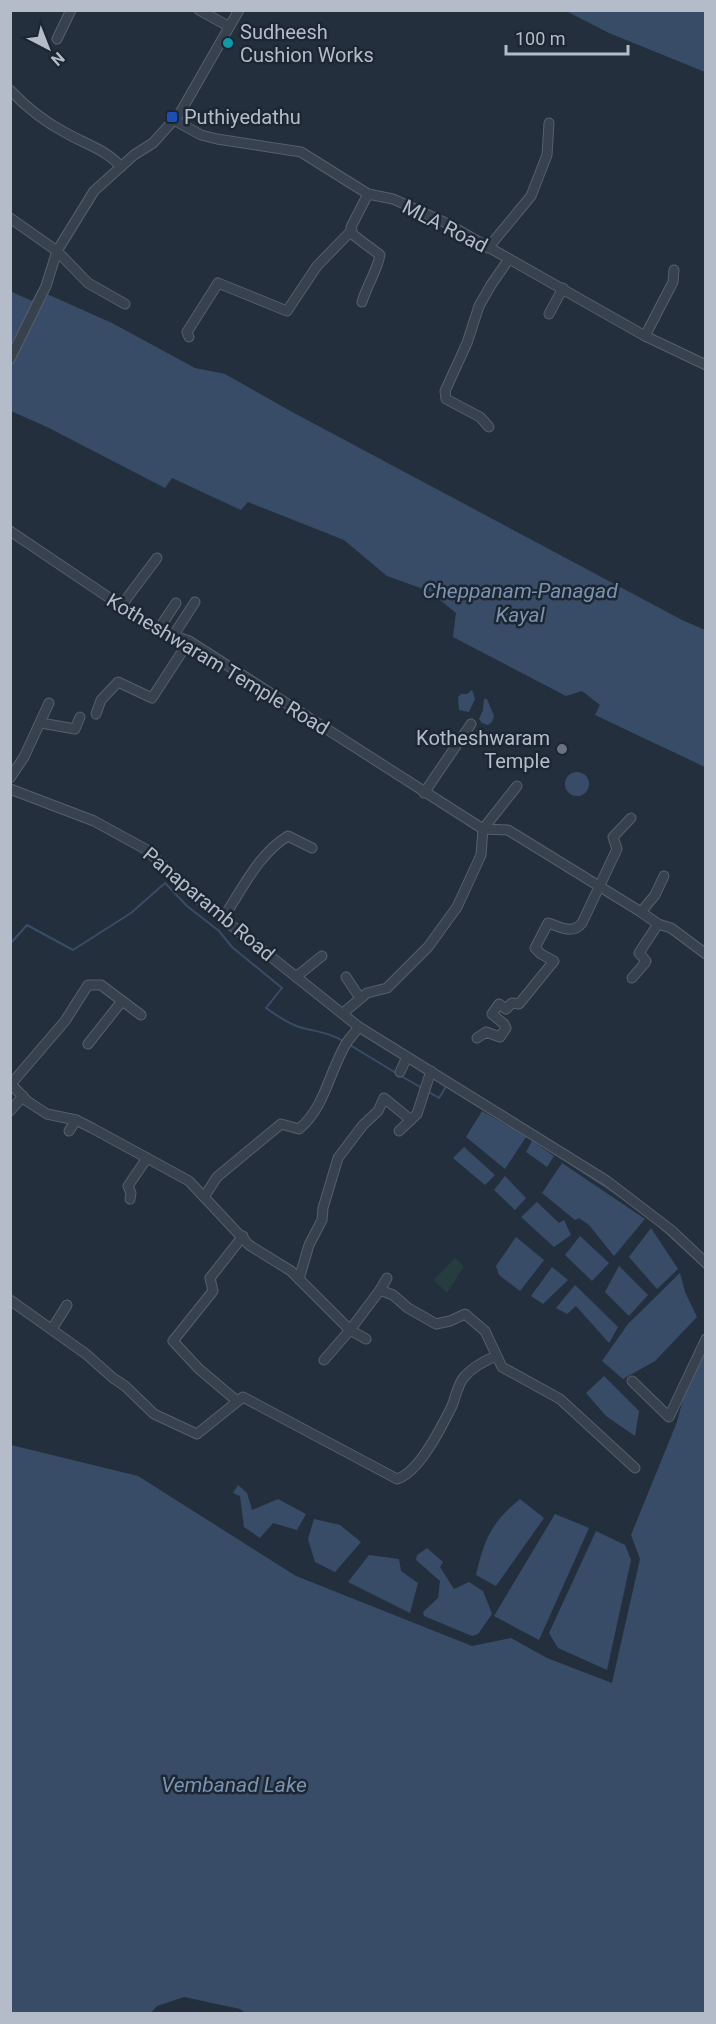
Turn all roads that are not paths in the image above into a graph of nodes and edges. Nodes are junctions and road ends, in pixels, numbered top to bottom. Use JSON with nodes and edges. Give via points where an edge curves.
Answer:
{"nodes":[{"id":1,"x":71,"y":10,"type":"edge"},
{"id":2,"x":199,"y":10,"type":"edge"},
{"id":3,"x":239,"y":10,"type":"edge"},
{"id":4,"x":228,"y":26,"type":"junction"},
{"id":5,"x":57,"y":39,"type":"dead end"},
{"id":6,"x":10,"y":90,"type":"edge"},
{"id":7,"x":174,"y":120,"type":"junction"},
{"id":8,"x":549,"y":123,"type":"dead end"},
{"id":9,"x":121,"y":167,"type":"junction"},
{"id":10,"x":368,"y":194,"type":"junction"},
{"id":11,"x":10,"y":218,"type":"edge"},
{"id":12,"x":352,"y":230,"type":"junction"},
{"id":13,"x":488,"y":248,"type":"junction"},
{"id":14,"x":57,"y":250,"type":"junction"},
{"id":15,"x":509,"y":259,"type":"junction"},
{"id":16,"x":674,"y":270,"type":"dead end"},
{"id":17,"x":563,"y":288,"type":"junction"},
{"id":18,"x":362,"y":302,"type":"dead end"},
{"id":19,"x":125,"y":304,"type":"dead end"},
{"id":20,"x":549,"y":314,"type":"dead end"},
{"id":21,"x":645,"y":336,"type":"junction"},
{"id":22,"x":189,"y":337,"type":"dead end"},
{"id":23,"x":10,"y":359,"type":"edge"},
{"id":24,"x":705,"y":365,"type":"edge"},
{"id":25,"x":489,"y":427,"type":"dead end"},
{"id":26,"x":10,"y":531,"type":"edge"},
{"id":27,"x":157,"y":558,"type":"dead end"},
{"id":28,"x":195,"y":602,"type":"dead end"},
{"id":29,"x":176,"y":603,"type":"dead end"},
{"id":30,"x":121,"y":606,"type":"junction"},
{"id":31,"x":158,"y":630,"type":"junction"},
{"id":32,"x":173,"y":636,"type":"junction"},
{"id":33,"x":189,"y":642,"type":"junction"},
{"id":34,"x":49,"y":704,"type":"dead end"},
{"id":35,"x":96,"y":714,"type":"dead end"},
{"id":36,"x":80,"y":717,"type":"dead end"},
{"id":37,"x":41,"y":723,"type":"junction"},
{"id":38,"x":471,"y":724,"type":"dead end"},
{"id":39,"x":10,"y":778,"type":"edge"},
{"id":40,"x":518,"y":786,"type":"dead end"},
{"id":41,"x":10,"y":789,"type":"edge"},
{"id":42,"x":424,"y":793,"type":"junction"},
{"id":43,"x":631,"y":818,"type":"dead end"},
{"id":44,"x":483,"y":829,"type":"junction"},
{"id":45,"x":312,"y":848,"type":"dead end"},
{"id":46,"x":664,"y":876,"type":"dead end"},
{"id":47,"x":600,"y":886,"type":"junction"},
{"id":48,"x":641,"y":912,"type":"junction"},
{"id":49,"x":223,"y":918,"type":"junction"},
{"id":50,"x":658,"y":924,"type":"junction"},
{"id":51,"x":705,"y":954,"type":"edge"},
{"id":52,"x":322,"y":956,"type":"dead end"},
{"id":53,"x":297,"y":976,"type":"junction"},
{"id":54,"x":346,"y":977,"type":"dead end"},
{"id":55,"x":632,"y":978,"type":"dead end"},
{"id":56,"x":360,"y":998,"type":"junction"},
{"id":57,"x":122,"y":1001,"type":"junction"},
{"id":58,"x":343,"y":1013,"type":"junction"},
{"id":59,"x":141,"y":1015,"type":"dead end"},
{"id":60,"x":359,"y":1028,"type":"junction"},
{"id":61,"x":477,"y":1038,"type":"dead end"},
{"id":62,"x":88,"y":1044,"type":"dead end"},
{"id":63,"x":407,"y":1057,"type":"junction"},
{"id":64,"x":430,"y":1071,"type":"junction"},
{"id":65,"x":400,"y":1072,"type":"dead end"},
{"id":66,"x":11,"y":1084,"type":"edge"},
{"id":67,"x":23,"y":1096,"type":"junction"},
{"id":68,"x":10,"y":1111,"type":"edge"},
{"id":69,"x":76,"y":1120,"type":"junction"},
{"id":70,"x":411,"y":1120,"type":"junction"},
{"id":71,"x":69,"y":1131,"type":"dead end"},
{"id":72,"x":399,"y":1131,"type":"dead end"},
{"id":73,"x":147,"y":1158,"type":"junction"},
{"id":74,"x":204,"y":1197,"type":"junction"},
{"id":75,"x":130,"y":1199,"type":"dead end"},
{"id":76,"x":243,"y":1236,"type":"junction"},
{"id":77,"x":705,"y":1263,"type":"edge"},
{"id":78,"x":387,"y":1278,"type":"dead end"},
{"id":79,"x":299,"y":1279,"type":"junction"},
{"id":80,"x":380,"y":1290,"type":"junction"},
{"id":81,"x":10,"y":1300,"type":"edge"},
{"id":82,"x":67,"y":1305,"type":"dead end"},
{"id":83,"x":52,"y":1329,"type":"junction"},
{"id":84,"x":350,"y":1330,"type":"junction"},
{"id":85,"x":366,"y":1339,"type":"dead end"},
{"id":86,"x":705,"y":1339,"type":"edge"},
{"id":87,"x":496,"y":1356,"type":"junction"},
{"id":88,"x":324,"y":1360,"type":"dead end"},
{"id":89,"x":632,"y":1380,"type":"dead end"},
{"id":90,"x":237,"y":1401,"type":"junction"},
{"id":91,"x":635,"y":1468,"type":"dead end"}],
"edges":[{"from":1,"to":5,"type":"street"},
{"from":2,"to":4,"type":"street"},
{"from":3,"to":4,"type":"street"},
{"from":4,"to":7,"type":"street"},
{"from":6,"to":9,"type":"street","via":[[27,108],[62,131],[104,151]]},
{"from":7,"to":9,"type":"street","via":[[153,143]]},
{"from":7,"to":10,"type":"street","name":"MLA Road","via":[[217,140],[301,152]]},
{"from":8,"to":13,"type":"street","via":[[547,155],[531,196]]},
{"from":9,"to":14,"type":"street","via":[[94,191]]},
{"from":10,"to":12,"type":"street"},
{"from":10,"to":13,"type":"street","name":"MLA Road","via":[[393,199]]},
{"from":11,"to":14,"type":"street"},
{"from":12,"to":18,"type":"street","via":[[380,255]]},
{"from":12,"to":22,"type":"street","via":[[318,266],[287,311],[218,283],[187,332]]},
{"from":13,"to":15,"type":"street","name":"MLA Road"},
{"from":14,"to":19,"type":"street","via":[[88,283]]},
{"from":14,"to":23,"type":"street","via":[[46,286]]},
{"from":15,"to":17,"type":"street","name":"MLA Road"},
{"from":15,"to":25,"type":"street","via":[[479,306],[445,391],[446,399],[480,417]]},
{"from":16,"to":21,"type":"street","via":[[673,282]]},
{"from":17,"to":20,"type":"street"},
{"from":17,"to":21,"type":"street","name":"MLA Road"},
{"from":21,"to":24,"type":"street","name":"MLA Road"},
{"from":26,"to":30,"type":"street","name":"Kotheshwaram Temple Road"},
{"from":27,"to":30,"type":"street"},
{"from":28,"to":32,"type":"street"},
{"from":29,"to":31,"type":"street"},
{"from":30,"to":31,"type":"street","name":"Kotheshwaram Temple Road"},
{"from":31,"to":32,"type":"street","name":"Kotheshwaram Temple Road"},
{"from":32,"to":33,"type":"street","name":"Kotheshwaram Temple Road"},
{"from":33,"to":35,"type":"street","via":[[152,698],[118,682],[101,700]]},
{"from":33,"to":42,"type":"street","name":"Kotheshwaram Temple Road"},
{"from":34,"to":37,"type":"street"},
{"from":36,"to":37,"type":"street","via":[[75,729]]},
{"from":37,"to":39,"type":"street"},
{"from":38,"to":42,"type":"street"},
{"from":40,"to":44,"type":"street"},
{"from":41,"to":49,"type":"street","name":"Panaparamb Road","via":[[94,821],[147,850]]},
{"from":42,"to":44,"type":"street","name":"Kotheshwaram Temple Road"},
{"from":43,"to":47,"type":"street","via":[[613,837],[617,849]]},
{"from":44,"to":47,"type":"street","name":"Kotheshwaram Temple Road","via":[[508,830]]},
{"from":44,"to":56,"type":"street","via":[[481,855],[457,907],[428,947],[387,988]]},
{"from":45,"to":49,"type":"street","via":[[288,836],[277,843]]},
{"from":46,"to":48,"type":"street"},
{"from":47,"to":48,"type":"street","name":"Kotheshwaram Temple Road"},
{"from":47,"to":61,"type":"street","via":[[577,929],[570,931],[548,923],[535,948],[554,961],[519,1004],[512,1003],[506,1010],[499,1004],[492,1014],[506,1028],[500,1037],[486,1032]]},
{"from":48,"to":50,"type":"street","name":"Kotheshwaram Temple Road"},
{"from":49,"to":53,"type":"street","name":"Panaparamb Road"},
{"from":50,"to":51,"type":"street","name":"Kotheshwaram Temple Road","via":[[671,928]]},
{"from":50,"to":55,"type":"street","via":[[639,953],[646,961]]},
{"from":52,"to":53,"type":"street"},
{"from":53,"to":58,"type":"street","name":"Panaparamb Road"},
{"from":54,"to":56,"type":"street"},
{"from":56,"to":58,"type":"street"},
{"from":57,"to":59,"type":"street"},
{"from":57,"to":62,"type":"street"},
{"from":57,"to":66,"type":"street","via":[[101,985],[88,985],[65,1021]]},
{"from":58,"to":60,"type":"street","name":"Panaparamb Road"},
{"from":60,"to":63,"type":"street","name":"Panaparamb Road"},
{"from":60,"to":74,"type":"street","via":[[347,1043],[308,1121],[298,1129],[281,1124],[217,1177]]},
{"from":63,"to":64,"type":"street","name":"Panaparamb Road"},
{"from":63,"to":65,"type":"street"},
{"from":64,"to":70,"type":"street","via":[[417,1114]]},
{"from":64,"to":77,"type":"street","name":"Panaparamb Road","via":[[607,1182],[671,1230]]},
{"from":66,"to":67,"type":"street"},
{"from":67,"to":68,"type":"street"},
{"from":67,"to":69,"type":"street","via":[[46,1114]]},
{"from":69,"to":71,"type":"street"},
{"from":69,"to":73,"type":"street"},
{"from":70,"to":72,"type":"street"},
{"from":70,"to":79,"type":"street","via":[[384,1098],[378,1111],[338,1158],[322,1220],[309,1245]]},
{"from":73,"to":74,"type":"street","via":[[189,1181]]},
{"from":73,"to":75,"type":"street","via":[[128,1186]]},
{"from":74,"to":76,"type":"street"},
{"from":76,"to":79,"type":"street","via":[[249,1245]]},
{"from":76,"to":90,"type":"street","via":[[210,1278],[213,1291],[173,1341]]},
{"from":78,"to":80,"type":"street"},
{"from":79,"to":84,"type":"street"},
{"from":80,"to":84,"type":"street"},
{"from":80,"to":87,"type":"street","via":[[436,1324],[465,1314],[485,1332]]},
{"from":81,"to":83,"type":"street"},
{"from":82,"to":83,"type":"street"},
{"from":83,"to":90,"type":"street","via":[[154,1414],[197,1434]]},
{"from":84,"to":85,"type":"street"},
{"from":84,"to":88,"type":"street"},
{"from":86,"to":89,"type":"street","via":[[669,1417]]},
{"from":87,"to":90,"type":"street","via":[[479,1363],[463,1377],[451,1408],[424,1455],[404,1477],[397,1479],[243,1397]]},
{"from":87,"to":91,"type":"street","via":[[502,1367],[560,1399]]}]}
